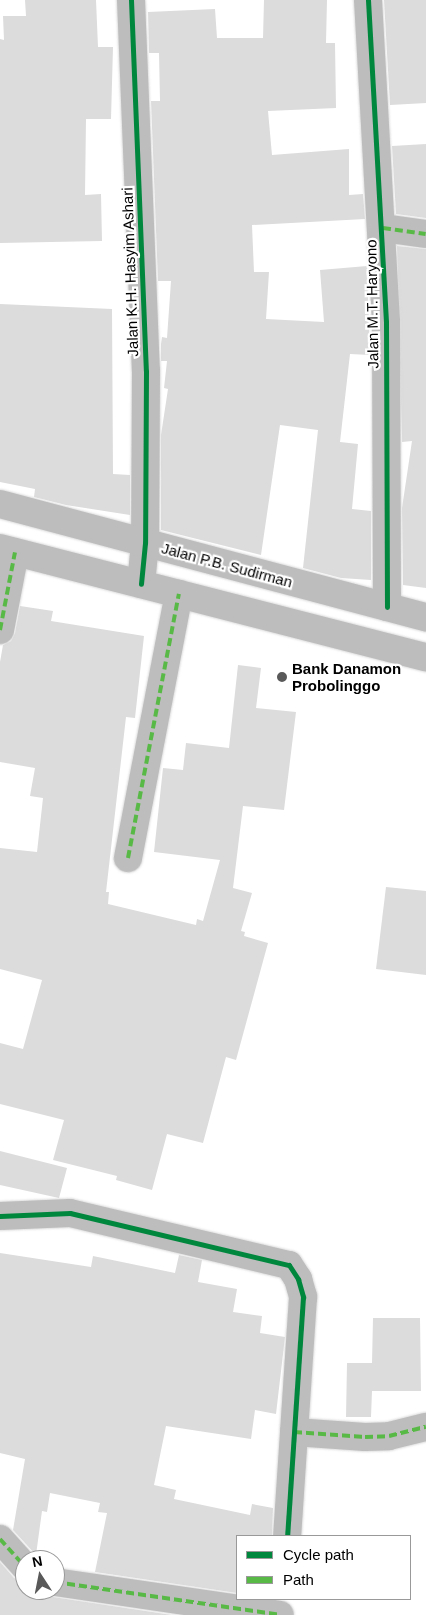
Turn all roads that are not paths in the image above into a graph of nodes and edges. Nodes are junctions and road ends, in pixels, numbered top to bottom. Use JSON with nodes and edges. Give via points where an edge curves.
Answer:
{"nodes":[{"id":1,"x":131,"y":0,"type":"edge"},
{"id":2,"x":368,"y":0,"type":"edge"},
{"id":3,"x":383,"y":228,"type":"junction"},
{"id":4,"x":426,"y":234,"type":"edge"},
{"id":5,"x":0,"y":504,"type":"edge"},
{"id":6,"x":145,"y":543,"type":"junction"},
{"id":7,"x":7,"y":550,"type":"edge"},
{"id":8,"x":141,"y":584,"type":"junction"},
{"id":9,"x":179,"y":594,"type":"junction"},
{"id":10,"x":387,"y":608,"type":"junction"},
{"id":11,"x":426,"y":617,"type":"edge"},
{"id":12,"x":0,"y":630,"type":"edge"},
{"id":13,"x":426,"y":657,"type":"edge"},
{"id":14,"x":128,"y":858,"type":"dead end"},
{"id":15,"x":0,"y":1216,"type":"edge"},
{"id":16,"x":426,"y":1427,"type":"edge"},
{"id":17,"x":294,"y":1432,"type":"junction"},
{"id":18,"x":286,"y":1535,"type":"edge"},
{"id":19,"x":0,"y":1539,"type":"edge"},
{"id":20,"x":15,"y":1556,"type":"edge"},
{"id":21,"x":65,"y":1583,"type":"edge"},
{"id":22,"x":282,"y":1600,"type":"edge"},
{"id":23,"x":281,"y":1615,"type":"edge"}],
"edges":[{"from":1,"to":6,"type":"street","name":"Jalan K.H. Hasyim Ashari","via":[[145,351]]},
{"from":2,"to":3,"type":"street","name":"Jalan M.T. Haryono"},
{"from":3,"to":4,"type":"street"},
{"from":3,"to":10,"type":"street","name":"Jalan M.T. Haryono"},
{"from":5,"to":6,"type":"street","name":"Jalan P.B. Sudirman"},
{"from":6,"to":8,"type":"street","name":"Jalan K.H. Hasyim Ashari"},
{"from":6,"to":10,"type":"street","name":"Jalan P.B. Sudirman"},
{"from":7,"to":8,"type":"street"},
{"from":7,"to":12,"type":"street"},
{"from":8,"to":9,"type":"street"},
{"from":9,"to":13,"type":"street"},
{"from":9,"to":14,"type":"street"},
{"from":10,"to":11,"type":"street","name":"Jalan P.B. Sudirman"},
{"from":15,"to":17,"type":"street","via":[[70,1213],[289,1265],[298,1279],[303,1297]]},
{"from":16,"to":17,"type":"street","via":[[389,1436],[365,1437]]},
{"from":17,"to":18,"type":"street"},
{"from":19,"to":20,"type":"street"},
{"from":21,"to":23,"type":"street"},
{"from":22,"to":23,"type":"street"}]}
